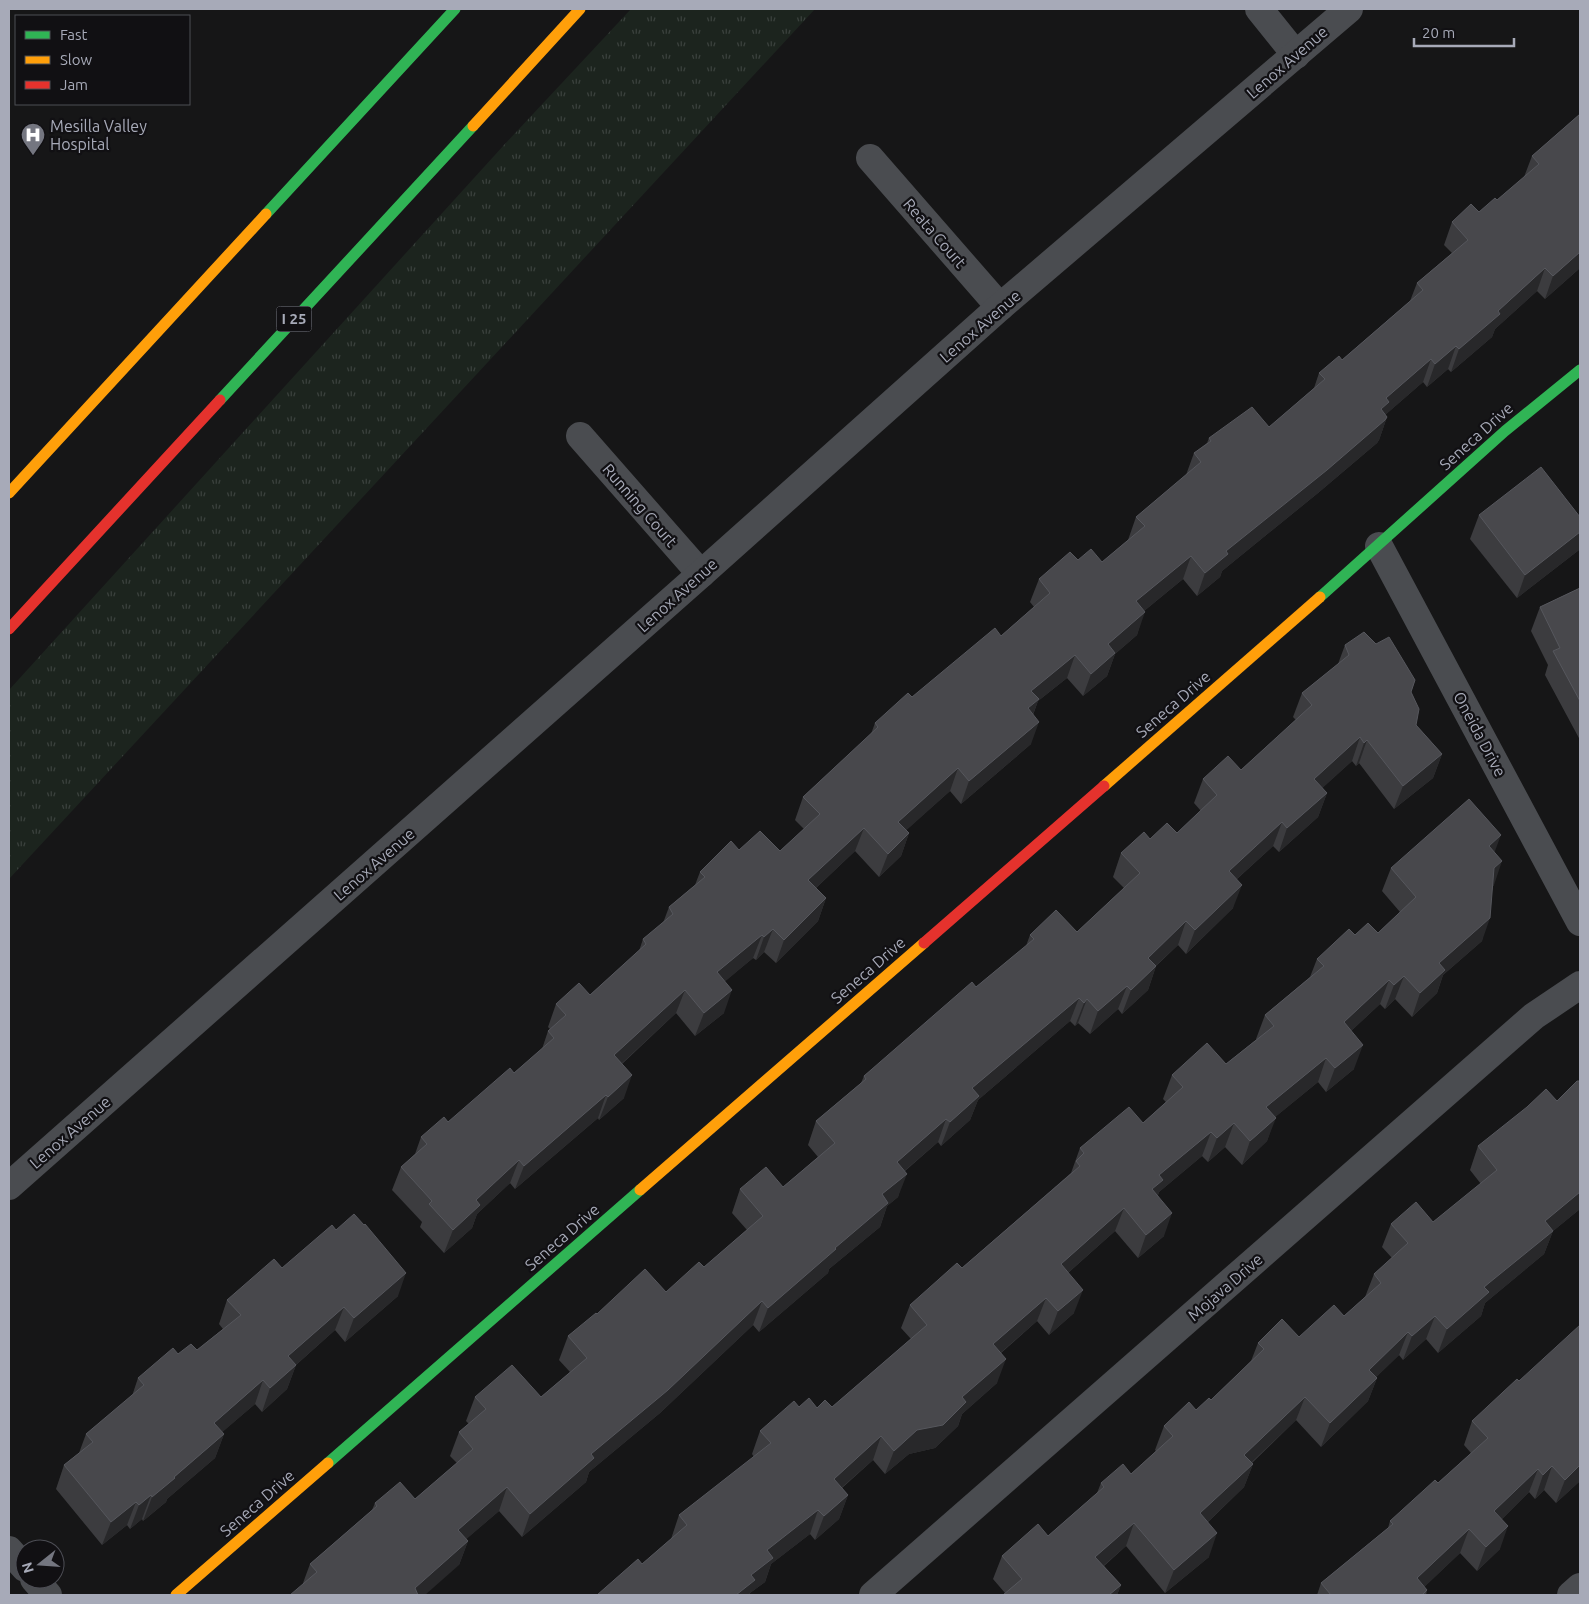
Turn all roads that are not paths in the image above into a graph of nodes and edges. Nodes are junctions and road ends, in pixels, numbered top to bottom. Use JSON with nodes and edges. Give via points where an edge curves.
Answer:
{"nodes":[{"id":1,"x":455,"y":9,"type":"edge"},
{"id":2,"x":580,"y":9,"type":"edge"},
{"id":3,"x":1259,"y":9,"type":"edge"},
{"id":4,"x":1350,"y":9,"type":"edge"},
{"id":5,"x":1296,"y":55,"type":"junction"},
{"id":6,"x":870,"y":158,"type":"dead end"},
{"id":7,"x":1000,"y":307,"type":"junction"},
{"id":8,"x":1580,"y":370,"type":"edge"},
{"id":9,"x":580,"y":436,"type":"dead end"},
{"id":10,"x":9,"y":493,"type":"edge"},
{"id":11,"x":1379,"y":546,"type":"junction"},
{"id":12,"x":701,"y":574,"type":"junction"},
{"id":13,"x":9,"y":630,"type":"edge"},
{"id":14,"x":1580,"y":922,"type":"edge"},
{"id":15,"x":1580,"y":985,"type":"edge"},
{"id":16,"x":9,"y":1186,"type":"edge"},
{"id":17,"x":1580,"y":1587,"type":"edge"},
{"id":18,"x":176,"y":1595,"type":"edge"},
{"id":19,"x":873,"y":1595,"type":"edge"},
{"id":20,"x":1571,"y":1595,"type":"edge"}],
"edges":[{"from":1,"to":10,"type":"main road"},
{"from":2,"to":13,"type":"main road","number":"I 25"},
{"from":3,"to":5,"type":"street"},
{"from":4,"to":5,"type":"street","name":"Lenox Avenue"},
{"from":5,"to":7,"type":"street","name":"Lenox Avenue"},
{"from":6,"to":7,"type":"street","name":"Reata Court"},
{"from":7,"to":12,"type":"street","name":"Lenox Avenue"},
{"from":8,"to":11,"type":"main road","name":"Seneca Drive","via":[[1506,431]]},
{"from":9,"to":12,"type":"street","name":"Running Court"},
{"from":11,"to":14,"type":"street","name":"Oneida Drive"},
{"from":11,"to":18,"type":"main road","name":"Seneca Drive"},
{"from":12,"to":16,"type":"street","name":"Lenox Avenue"},
{"from":15,"to":19,"type":"street","name":"Mojava Drive","via":[[1534,1016]]},
{"from":17,"to":20,"type":"street"}]}
